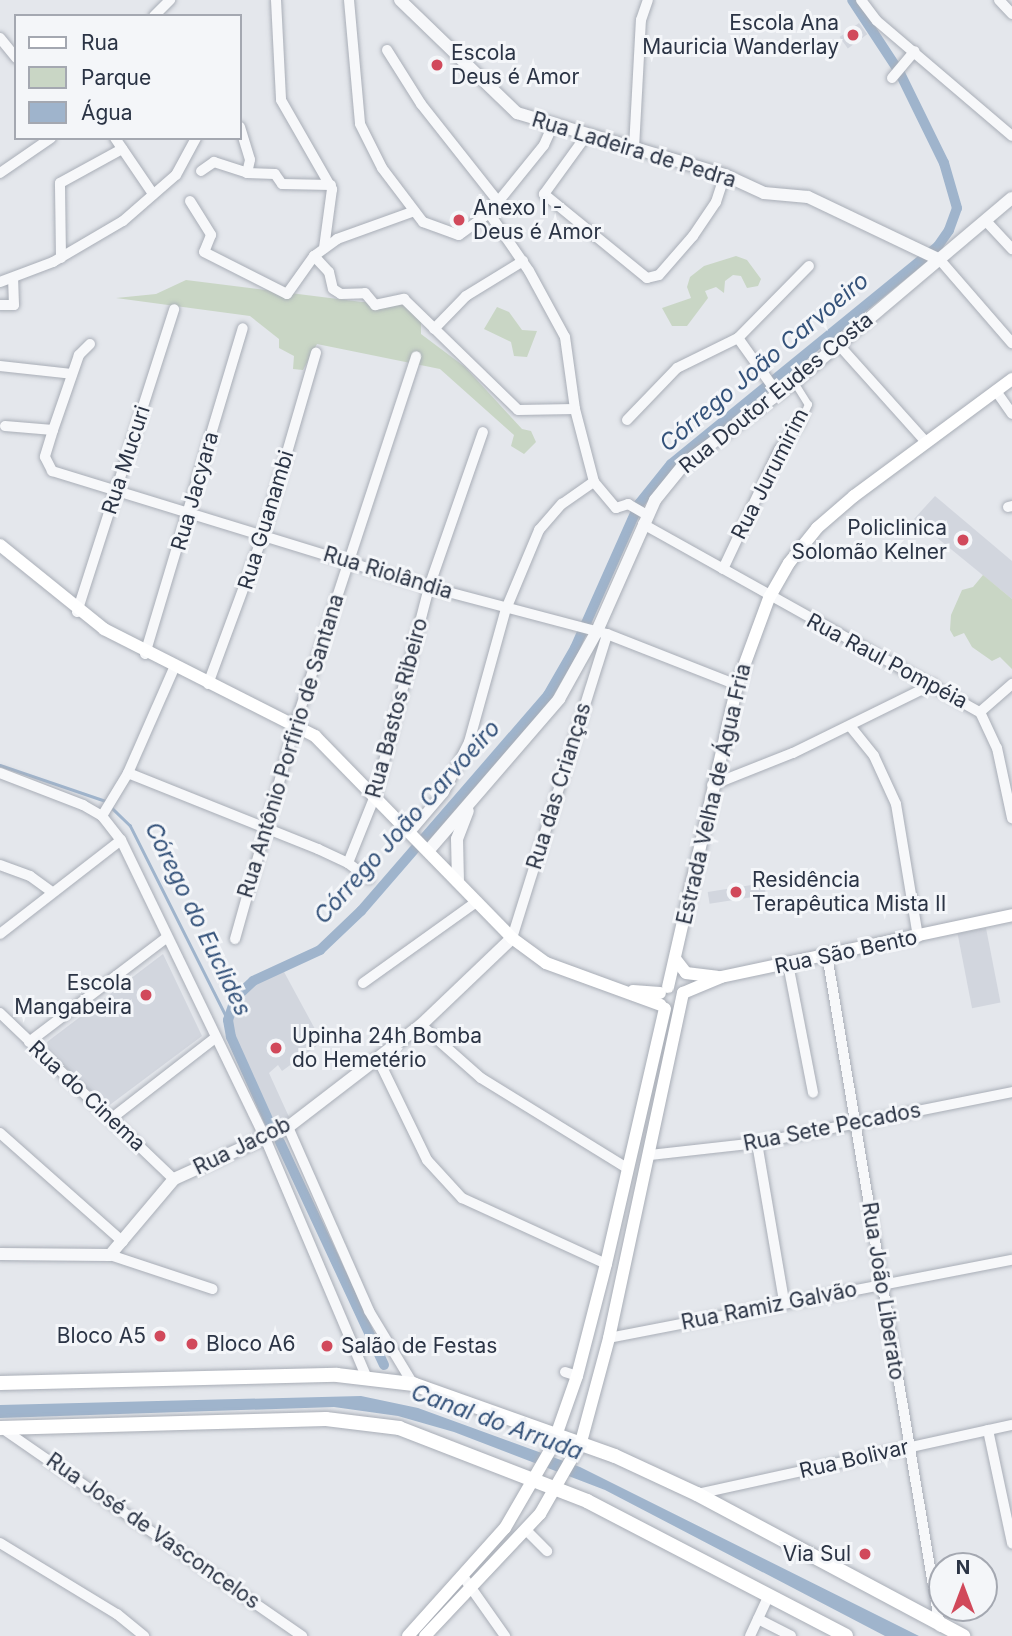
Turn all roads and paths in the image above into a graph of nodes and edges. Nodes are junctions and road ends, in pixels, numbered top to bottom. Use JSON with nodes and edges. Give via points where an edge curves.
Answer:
{"nodes":[{"id":1,"x":170,"y":0,"type":"edge"},
{"id":2,"x":276,"y":0,"type":"edge"},
{"id":3,"x":349,"y":0,"type":"edge"},
{"id":4,"x":400,"y":0,"type":"edge"},
{"id":5,"x":648,"y":0,"type":"edge"},
{"id":6,"x":861,"y":0,"type":"edge"},
{"id":7,"x":999,"y":0,"type":"edge"},
{"id":8,"x":157,"y":14,"type":"edge"},
{"id":9,"x":1012,"y":14,"type":"edge"},
{"id":10,"x":0,"y":38,"type":"edge"},
{"id":11,"x":387,"y":50,"type":"dead end"},
{"id":12,"x":915,"y":51,"type":"junction"},
{"id":13,"x":14,"y":56,"type":"edge"},
{"id":14,"x":892,"y":78,"type":"dead end"},
{"id":15,"x":553,"y":125,"type":"junction"},
{"id":16,"x":242,"y":134,"type":"edge"},
{"id":17,"x":586,"y":136,"type":"junction"},
{"id":18,"x":1012,"y":136,"type":"edge"},
{"id":19,"x":48,"y":140,"type":"edge"},
{"id":20,"x":116,"y":140,"type":"edge"},
{"id":21,"x":194,"y":140,"type":"edge"},
{"id":22,"x":634,"y":148,"type":"junction"},
{"id":23,"x":122,"y":149,"type":"junction"},
{"id":24,"x":201,"y":171,"type":"dead end"},
{"id":25,"x":0,"y":173,"type":"edge"},
{"id":26,"x":247,"y":173,"type":"junction"},
{"id":27,"x":725,"y":175,"type":"junction"},
{"id":28,"x":331,"y":185,"type":"junction"},
{"id":29,"x":153,"y":194,"type":"junction"},
{"id":30,"x":1012,"y":198,"type":"edge"},
{"id":31,"x":190,"y":201,"type":"dead end"},
{"id":32,"x":500,"y":204,"type":"junction"},
{"id":33,"x":412,"y":212,"type":"junction"},
{"id":34,"x":489,"y":213,"type":"junction"},
{"id":35,"x":985,"y":220,"type":"junction"},
{"id":36,"x":324,"y":248,"type":"junction"},
{"id":37,"x":1012,"y":249,"type":"edge"},
{"id":38,"x":314,"y":256,"type":"junction"},
{"id":39,"x":61,"y":258,"type":"junction"},
{"id":40,"x":936,"y":259,"type":"junction"},
{"id":41,"x":523,"y":261,"type":"junction"},
{"id":42,"x":810,"y":266,"type":"dead end"},
{"id":43,"x":13,"y":280,"type":"junction"},
{"id":44,"x":0,"y":282,"type":"edge"},
{"id":45,"x":0,"y":305,"type":"edge"},
{"id":46,"x":174,"y":309,"type":"dead end"},
{"id":47,"x":243,"y":328,"type":"dead end"},
{"id":48,"x":434,"y":329,"type":"junction"},
{"id":49,"x":737,"y":338,"type":"junction"},
{"id":50,"x":1012,"y":343,"type":"edge"},
{"id":51,"x":90,"y":344,"type":"dead end"},
{"id":52,"x":838,"y":344,"type":"junction"},
{"id":53,"x":316,"y":353,"type":"dead end"},
{"id":54,"x":416,"y":356,"type":"dead end"},
{"id":55,"x":0,"y":366,"type":"edge"},
{"id":56,"x":72,"y":374,"type":"junction"},
{"id":57,"x":1012,"y":379,"type":"edge"},
{"id":58,"x":794,"y":382,"type":"junction"},
{"id":59,"x":996,"y":391,"type":"junction"},
{"id":60,"x":777,"y":392,"type":"junction"},
{"id":61,"x":575,"y":409,"type":"junction"},
{"id":62,"x":1012,"y":414,"type":"edge"},
{"id":63,"x":627,"y":419,"type":"dead end"},
{"id":64,"x":800,"y":422,"type":"joint"},
{"id":65,"x":5,"y":426,"type":"dead end"},
{"id":66,"x":52,"y":429,"type":"junction"},
{"id":67,"x":484,"y":432,"type":"dead end"},
{"id":68,"x":925,"y":441,"type":"junction"},
{"id":69,"x":594,"y":482,"type":"junction"},
{"id":70,"x":115,"y":492,"type":"junction"},
{"id":71,"x":190,"y":514,"type":"junction"},
{"id":72,"x":643,"y":517,"type":"junction"},
{"id":73,"x":263,"y":535,"type":"junction"},
{"id":74,"x":0,"y":545,"type":"edge"},
{"id":75,"x":348,"y":560,"type":"junction"},
{"id":76,"x":723,"y":569,"type":"junction"},
{"id":77,"x":429,"y":587,"type":"junction"},
{"id":78,"x":769,"y":598,"type":"junction"},
{"id":79,"x":506,"y":609,"type":"junction"},
{"id":80,"x":77,"y":612,"type":"junction"},
{"id":81,"x":596,"y":631,"type":"junction"},
{"id":82,"x":145,"y":654,"type":"junction"},
{"id":83,"x":174,"y":668,"type":"junction"},
{"id":84,"x":208,"y":684,"type":"junction"},
{"id":85,"x":933,"y":684,"type":"junction"},
{"id":86,"x":1012,"y":684,"type":"edge"},
{"id":87,"x":737,"y":685,"type":"junction"},
{"id":88,"x":980,"y":712,"type":"junction"},
{"id":89,"x":295,"y":725,"type":"junction"},
{"id":90,"x":850,"y":726,"type":"junction"},
{"id":91,"x":0,"y":773,"type":"edge"},
{"id":92,"x":128,"y":773,"type":"junction"},
{"id":93,"x":712,"y":785,"type":"junction"},
{"id":94,"x":375,"y":796,"type":"junction"},
{"id":95,"x":473,"y":799,"type":"junction"},
{"id":96,"x":103,"y":813,"type":"junction"},
{"id":97,"x":1012,"y":818,"type":"edge"},
{"id":98,"x":264,"y":829,"type":"junction"},
{"id":99,"x":121,"y":840,"type":"junction"},
{"id":100,"x":418,"y":842,"type":"junction"},
{"id":101,"x":348,"y":863,"type":"junction"},
{"id":102,"x":0,"y":865,"type":"edge"},
{"id":103,"x":369,"y":879,"type":"dead end"},
{"id":104,"x":458,"y":882,"type":"junction"},
{"id":105,"x":51,"y":891,"type":"junction"},
{"id":106,"x":477,"y":902,"type":"junction"},
{"id":107,"x":1012,"y":915,"type":"edge"},
{"id":108,"x":0,"y":934,"type":"edge"},
{"id":109,"x":918,"y":937,"type":"junction"},
{"id":110,"x":512,"y":938,"type":"junction"},
{"id":111,"x":166,"y":939,"type":"junction"},
{"id":112,"x":235,"y":939,"type":"dead end"},
{"id":113,"x":827,"y":955,"type":"junction"},
{"id":114,"x":676,"y":960,"type":"junction"},
{"id":115,"x":788,"y":964,"type":"junction"},
{"id":116,"x":721,"y":977,"type":"junction"},
{"id":117,"x":363,"y":983,"type":"dead end"},
{"id":118,"x":683,"y":993,"type":"junction"},
{"id":119,"x":664,"y":999,"type":"junction"},
{"id":120,"x":679,"y":1009,"type":"junction"},
{"id":121,"x":0,"y":1013,"type":"edge"},
{"id":122,"x":421,"y":1025,"type":"junction"},
{"id":123,"x":215,"y":1038,"type":"junction"},
{"id":124,"x":29,"y":1042,"type":"junction"},
{"id":125,"x":378,"y":1059,"type":"junction"},
{"id":126,"x":1012,"y":1091,"type":"edge"},
{"id":127,"x":813,"y":1093,"type":"dead end"},
{"id":128,"x":112,"y":1118,"type":"junction"},
{"id":129,"x":858,"y":1125,"type":"junction"},
{"id":130,"x":288,"y":1127,"type":"junction"},
{"id":131,"x":0,"y":1133,"type":"edge"},
{"id":132,"x":265,"y":1138,"type":"junction"},
{"id":133,"x":757,"y":1143,"type":"junction"},
{"id":134,"x":650,"y":1155,"type":"junction"},
{"id":135,"x":625,"y":1167,"type":"junction"},
{"id":136,"x":174,"y":1179,"type":"junction"},
{"id":137,"x":123,"y":1242,"type":"junction"},
{"id":138,"x":0,"y":1254,"type":"edge"},
{"id":139,"x":110,"y":1255,"type":"junction"},
{"id":140,"x":1012,"y":1260,"type":"edge"},
{"id":141,"x":606,"y":1264,"type":"junction"},
{"id":142,"x":881,"y":1284,"type":"junction"},
{"id":143,"x":212,"y":1289,"type":"dead end"},
{"id":144,"x":784,"y":1301,"type":"junction"},
{"id":145,"x":609,"y":1338,"type":"junction"},
{"id":146,"x":366,"y":1376,"type":"junction"},
{"id":147,"x":0,"y":1383,"type":"edge"},
{"id":148,"x":413,"y":1384,"type":"junction"},
{"id":149,"x":1012,"y":1425,"type":"edge"},
{"id":150,"x":1,"y":1428,"type":"edge"},
{"id":151,"x":988,"y":1430,"type":"junction"},
{"id":152,"x":555,"y":1440,"type":"junction"},
{"id":153,"x":581,"y":1442,"type":"junction"},
{"id":154,"x":908,"y":1447,"type":"junction"},
{"id":155,"x":539,"y":1473,"type":"junction"},
{"id":156,"x":560,"y":1482,"type":"junction"},
{"id":157,"x":697,"y":1494,"type":"junction"},
{"id":158,"x":526,"y":1530,"type":"junction"},
{"id":159,"x":0,"y":1543,"type":"edge"},
{"id":160,"x":1012,"y":1543,"type":"edge"},
{"id":161,"x":547,"y":1551,"type":"dead end"},
{"id":162,"x":456,"y":1578,"type":"junction"},
{"id":163,"x":471,"y":1587,"type":"junction"},
{"id":164,"x":769,"y":1595,"type":"junction"},
{"id":165,"x":758,"y":1619,"type":"junction"},
{"id":166,"x":940,"y":1627,"type":"junction"},
{"id":167,"x":404,"y":1635,"type":"edge"},
{"id":168,"x":144,"y":1636,"type":"edge"},
{"id":169,"x":302,"y":1636,"type":"edge"},
{"id":170,"x":425,"y":1636,"type":"edge"},
{"id":171,"x":505,"y":1636,"type":"edge"},
{"id":172,"x":750,"y":1636,"type":"edge"},
{"id":173,"x":791,"y":1636,"type":"edge"},
{"id":174,"x":846,"y":1636,"type":"edge"},
{"id":175,"x":962,"y":1636,"type":"edge"}],
"edges":[{"from":1,"to":8,"type":"street"},
{"from":2,"to":28,"type":"street","via":[[281,100]]},
{"from":3,"to":33,"type":"street","via":[[360,124]]},
{"from":4,"to":15,"type":"street","name":"Rua Ladeira de Pedra","via":[[505,104]]},
{"from":5,"to":22,"type":"street","via":[[641,20]]},
{"from":6,"to":12,"type":"street","via":[[877,20]]},
{"from":7,"to":9,"type":"street"},
{"from":10,"to":13,"type":"street"},
{"from":11,"to":32,"type":"street","via":[[421,104]]},
{"from":12,"to":14,"type":"street"},
{"from":12,"to":18,"type":"street"},
{"from":15,"to":17,"type":"street","name":"Rua Ladeira de Pedra"},
{"from":15,"to":32,"type":"street","via":[[544,145]]},
{"from":16,"to":26,"type":"street","via":[[250,160]]},
{"from":17,"to":22,"type":"street","name":"Rua Ladeira de Pedra"},
{"from":17,"to":27,"type":"street","via":[[544,194],[647,278],[659,275],[693,236],[716,202]]},
{"from":19,"to":25,"type":"street"},
{"from":20,"to":23,"type":"street"},
{"from":21,"to":29,"type":"street","via":[[176,175]]},
{"from":22,"to":27,"type":"street","name":"Rua Ladeira de Pedra"},
{"from":23,"to":29,"type":"street"},
{"from":23,"to":39,"type":"street","via":[[60,183]]},
{"from":24,"to":26,"type":"street","via":[[214,162]]},
{"from":26,"to":28,"type":"street","via":[[275,174],[282,184]]},
{"from":27,"to":40,"type":"street","name":"Rua Ladeira de Pedra","via":[[764,193],[808,197]]},
{"from":28,"to":36,"type":"street"},
{"from":29,"to":39,"type":"street","via":[[122,220]]},
{"from":30,"to":35,"type":"street","name":"Rua Doutor Eudes Costa"},
{"from":31,"to":38,"type":"street","via":[[211,235],[204,252],[287,294]]},
{"from":32,"to":34,"type":"street"},
{"from":33,"to":34,"type":"street","via":[[436,229],[457,235]]},
{"from":33,"to":36,"type":"street"},
{"from":34,"to":41,"type":"street"},
{"from":35,"to":37,"type":"street"},
{"from":35,"to":40,"type":"street","name":"Rua Doutor Eudes Costa"},
{"from":36,"to":38,"type":"street"},
{"from":38,"to":48,"type":"street","via":[[329,272],[333,289],[348,296],[365,293],[375,305],[404,299]]},
{"from":39,"to":43,"type":"street"},
{"from":40,"to":50,"type":"street"},
{"from":40,"to":52,"type":"street","name":"Rua Doutor Eudes Costa"},
{"from":41,"to":48,"type":"street","via":[[466,296]]},
{"from":41,"to":61,"type":"street","via":[[565,337]]},
{"from":42,"to":49,"type":"street"},
{"from":43,"to":44,"type":"street"},
{"from":43,"to":45,"type":"street","via":[[14,305]]},
{"from":46,"to":70,"type":"street","name":"Rua Mucuri"},
{"from":47,"to":71,"type":"street","name":"Rua Jacyara"},
{"from":48,"to":61,"type":"street","via":[[518,410]]},
{"from":49,"to":60,"type":"street"},
{"from":49,"to":63,"type":"street","via":[[677,368]]},
{"from":51,"to":56,"type":"street","via":[[79,355]]},
{"from":52,"to":58,"type":"street","name":"Rua Doutor Eudes Costa"},
{"from":52,"to":68,"type":"street"},
{"from":53,"to":73,"type":"street","name":"Rua Guanambi"},
{"from":54,"to":75,"type":"street","name":"Rua Antônio Porfirio de Santana"},
{"from":55,"to":56,"type":"street"},
{"from":56,"to":66,"type":"street"},
{"from":57,"to":59,"type":"main road","name":"Estrada Velha de Água Fria"},
{"from":58,"to":60,"type":"street","name":"Rua Doutor Eudes Costa"},
{"from":58,"to":64,"type":"street","name":"Rua Jurumirim","via":[[808,404]]},
{"from":59,"to":62,"type":"street"},
{"from":59,"to":68,"type":"main road","name":"Estrada Velha de Água Fria"},
{"from":60,"to":72,"type":"street","name":"Rua Doutor Eudes Costa","via":[[685,463]]},
{"from":61,"to":69,"type":"street"},
{"from":64,"to":76,"type":"street","name":"Rua Jurumirim","via":[[779,450]]},
{"from":65,"to":66,"type":"street"},
{"from":66,"to":70,"type":"street","name":"Rua Riolândia","via":[[45,457],[52,471]]},
{"from":67,"to":77,"type":"street","name":"Rua Bastos Ribeiro"},
{"from":68,"to":78,"type":"main road","name":"Estrada Velha de Água Fria","via":[[817,528]]},
{"from":69,"to":72,"type":"street","name":"Rua Raul Pompéia","via":[[616,508],[630,504]]},
{"from":69,"to":79,"type":"street","via":[[545,521]]},
{"from":70,"to":71,"type":"street","name":"Rua Riolândia"},
{"from":70,"to":80,"type":"street","name":"Rua Mucuri"},
{"from":71,"to":73,"type":"street","name":"Rua Riolândia"},
{"from":71,"to":82,"type":"street","name":"Rua Jacyara"},
{"from":72,"to":76,"type":"street","name":"Rua Raul Pompéia"},
{"from":72,"to":81,"type":"street","name":"Rua Doutor Eudes Costa"},
{"from":73,"to":75,"type":"street","name":"Rua Riolândia"},
{"from":73,"to":84,"type":"street","name":"Rua Guanambi"},
{"from":74,"to":80,"type":"main road"},
{"from":75,"to":77,"type":"street","name":"Rua Riolândia"},
{"from":75,"to":89,"type":"street","name":"Rua Antônio Porfirio de Santana"},
{"from":76,"to":78,"type":"street","name":"Rua Raul Pompéia"},
{"from":77,"to":79,"type":"street","name":"Rua Riolândia"},
{"from":77,"to":94,"type":"street","name":"Rua Bastos Ribeiro"},
{"from":78,"to":85,"type":"street","name":"Rua Raul Pompéia"},
{"from":78,"to":87,"type":"main road","name":"Estrada Velha de Água Fria"},
{"from":79,"to":81,"type":"street","name":"Rua Riolândia"},
{"from":79,"to":100,"type":"street","via":[[469,742]]},
{"from":80,"to":82,"type":"main road"},
{"from":81,"to":87,"type":"street","name":"Rua Riolândia"},
{"from":81,"to":95,"type":"street","name":"Rua Doutor Eudes Costa","via":[[559,699]]},
{"from":81,"to":110,"type":"street","name":"Rua das Crianças"},
{"from":82,"to":83,"type":"main road"},
{"from":83,"to":84,"type":"main road"},
{"from":83,"to":92,"type":"street"},
{"from":84,"to":89,"type":"main road"},
{"from":85,"to":88,"type":"street","name":"Rua Raul Pompéia"},
{"from":85,"to":90,"type":"street"},
{"from":86,"to":88,"type":"street"},
{"from":87,"to":93,"type":"main road","name":"Estrada Velha de Água Fria"},
{"from":88,"to":97,"type":"street","name":"Rua Raul Pompéia","via":[[997,748]]},
{"from":89,"to":94,"type":"main road","via":[[322,743]]},
{"from":89,"to":98,"type":"street","name":"Rua Antônio Porfirio de Santana"},
{"from":90,"to":93,"type":"street"},
{"from":90,"to":109,"type":"street","via":[[874,756],[896,804]]},
{"from":91,"to":96,"type":"street"},
{"from":92,"to":96,"type":"street"},
{"from":92,"to":98,"type":"street"},
{"from":93,"to":114,"type":"main road","name":"Estrada Velha de Água Fria"},
{"from":94,"to":100,"type":"main road"},
{"from":94,"to":101,"type":"street","name":"Rua Bastos Ribeiro"},
{"from":95,"to":100,"type":"street","name":"Rua Doutor Eudes Costa"},
{"from":95,"to":104,"type":"street","via":[[457,839]]},
{"from":96,"to":99,"type":"street"},
{"from":98,"to":101,"type":"street"},
{"from":98,"to":112,"type":"street","name":"Rua Antônio Porfirio de Santana"},
{"from":99,"to":105,"type":"street"},
{"from":99,"to":111,"type":"street"},
{"from":100,"to":104,"type":"main road"},
{"from":101,"to":103,"type":"street"},
{"from":102,"to":105,"type":"street","via":[[30,876]]},
{"from":104,"to":106,"type":"main road"},
{"from":105,"to":108,"type":"street"},
{"from":106,"to":110,"type":"main road"},
{"from":106,"to":117,"type":"street"},
{"from":107,"to":109,"type":"main road","name":"Rua São Bento"},
{"from":109,"to":113,"type":"main road","name":"Rua São Bento"},
{"from":110,"to":119,"type":"main road","via":[[546,963],[612,988]]},
{"from":110,"to":122,"type":"street","name":"Rua Jacob"},
{"from":111,"to":123,"type":"street"},
{"from":111,"to":124,"type":"street"},
{"from":113,"to":115,"type":"main road","name":"Rua São Bento"},
{"from":113,"to":129,"type":"street","name":"Rua João Liberato"},
{"from":114,"to":116,"type":"main road","via":[[686,973]]},
{"from":114,"to":119,"type":"main road","name":"Estrada Velha de Água Fria"},
{"from":115,"to":116,"type":"main road","name":"Rua São Bento"},
{"from":115,"to":127,"type":"street"},
{"from":116,"to":118,"type":"main road","name":"Rua São Bento"},
{"from":118,"to":119,"type":"main road"},
{"from":118,"to":120,"type":"main road"},
{"from":119,"to":120,"type":"main road"},
{"from":119,"to":135,"type":"main road","name":"Estrada Velha de Água Fria"},
{"from":120,"to":134,"type":"main road"},
{"from":121,"to":124,"type":"street","name":"Rua do Cinema"},
{"from":122,"to":125,"type":"street","name":"Rua Jacob"},
{"from":122,"to":135,"type":"street","via":[[481,1078]]},
{"from":123,"to":128,"type":"street"},
{"from":123,"to":132,"type":"street"},
{"from":124,"to":128,"type":"street","name":"Rua do Cinema"},
{"from":125,"to":130,"type":"street","name":"Rua Jacob"},
{"from":125,"to":141,"type":"street","via":[[427,1160],[462,1198]]},
{"from":126,"to":129,"type":"street","name":"Rua Sete Pecados"},
{"from":128,"to":136,"type":"street","name":"Rua do Cinema"},
{"from":129,"to":133,"type":"street","name":"Rua Sete Pecados"},
{"from":129,"to":142,"type":"street","name":"Rua João Liberato"},
{"from":130,"to":132,"type":"street","name":"Rua Jacob"},
{"from":130,"to":148,"type":"street","via":[[369,1311]]},
{"from":131,"to":137,"type":"street"},
{"from":132,"to":136,"type":"street","name":"Rua Jacob"},
{"from":132,"to":146,"type":"street"},
{"from":133,"to":134,"type":"street","name":"Rua Sete Pecados"},
{"from":133,"to":144,"type":"street"},
{"from":134,"to":145,"type":"main road"},
{"from":135,"to":141,"type":"main road","name":"Estrada Velha de Água Fria"},
{"from":136,"to":137,"type":"street","name":"Rua Jacob"},
{"from":137,"to":139,"type":"street","name":"Rua Jacob"},
{"from":138,"to":139,"type":"street"},
{"from":139,"to":143,"type":"street"},
{"from":140,"to":142,"type":"street","name":"Rua Ramiz Galvão"},
{"from":141,"to":152,"type":"main road","name":"Estrada Velha de Água Fria"},
{"from":142,"to":144,"type":"street","name":"Rua Ramiz Galvão"},
{"from":142,"to":154,"type":"street","name":"Rua João Liberato"},
{"from":144,"to":145,"type":"street","name":"Rua Ramiz Galvão"},
{"from":145,"to":153,"type":"main road"},
{"from":146,"to":147,"type":"main road","via":[[234,1374]]},
{"from":146,"to":148,"type":"main road"},
{"from":148,"to":152,"type":"main road"},
{"from":149,"to":151,"type":"street","name":"Rua Bolivar"},
{"from":150,"to":155,"type":"main road","via":[[326,1419],[396,1431]]},
{"from":150,"to":169,"type":"street","name":"Rua José de Vasconcelos"},
{"from":151,"to":154,"type":"street","name":"Rua Bolivar"},
{"from":151,"to":160,"type":"street"},
{"from":152,"to":153,"type":"main road"},
{"from":152,"to":155,"type":"main road","name":"Estrada Velha de Água Fria"},
{"from":153,"to":156,"type":"main road"},
{"from":153,"to":157,"type":"main road"},
{"from":154,"to":157,"type":"street","name":"Rua Bolivar"},
{"from":154,"to":166,"type":"street","name":"Rua João Liberato"},
{"from":155,"to":156,"type":"main road"},
{"from":155,"to":162,"type":"main road","name":"Estrada Velha de Água Fria","via":[[505,1528]]},
{"from":156,"to":158,"type":"main road"},
{"from":156,"to":164,"type":"main road"},
{"from":157,"to":166,"type":"main road"},
{"from":158,"to":161,"type":"street"},
{"from":158,"to":163,"type":"main road"},
{"from":159,"to":168,"type":"street","via":[[117,1614]]},
{"from":162,"to":163,"type":"street"},
{"from":162,"to":167,"type":"main road","name":"Estrada Velha de Água Fria"},
{"from":163,"to":170,"type":"main road"},
{"from":163,"to":171,"type":"street"},
{"from":164,"to":165,"type":"street"},
{"from":164,"to":174,"type":"main road"},
{"from":165,"to":172,"type":"street"},
{"from":165,"to":173,"type":"street"},
{"from":166,"to":175,"type":"main road"}]}
